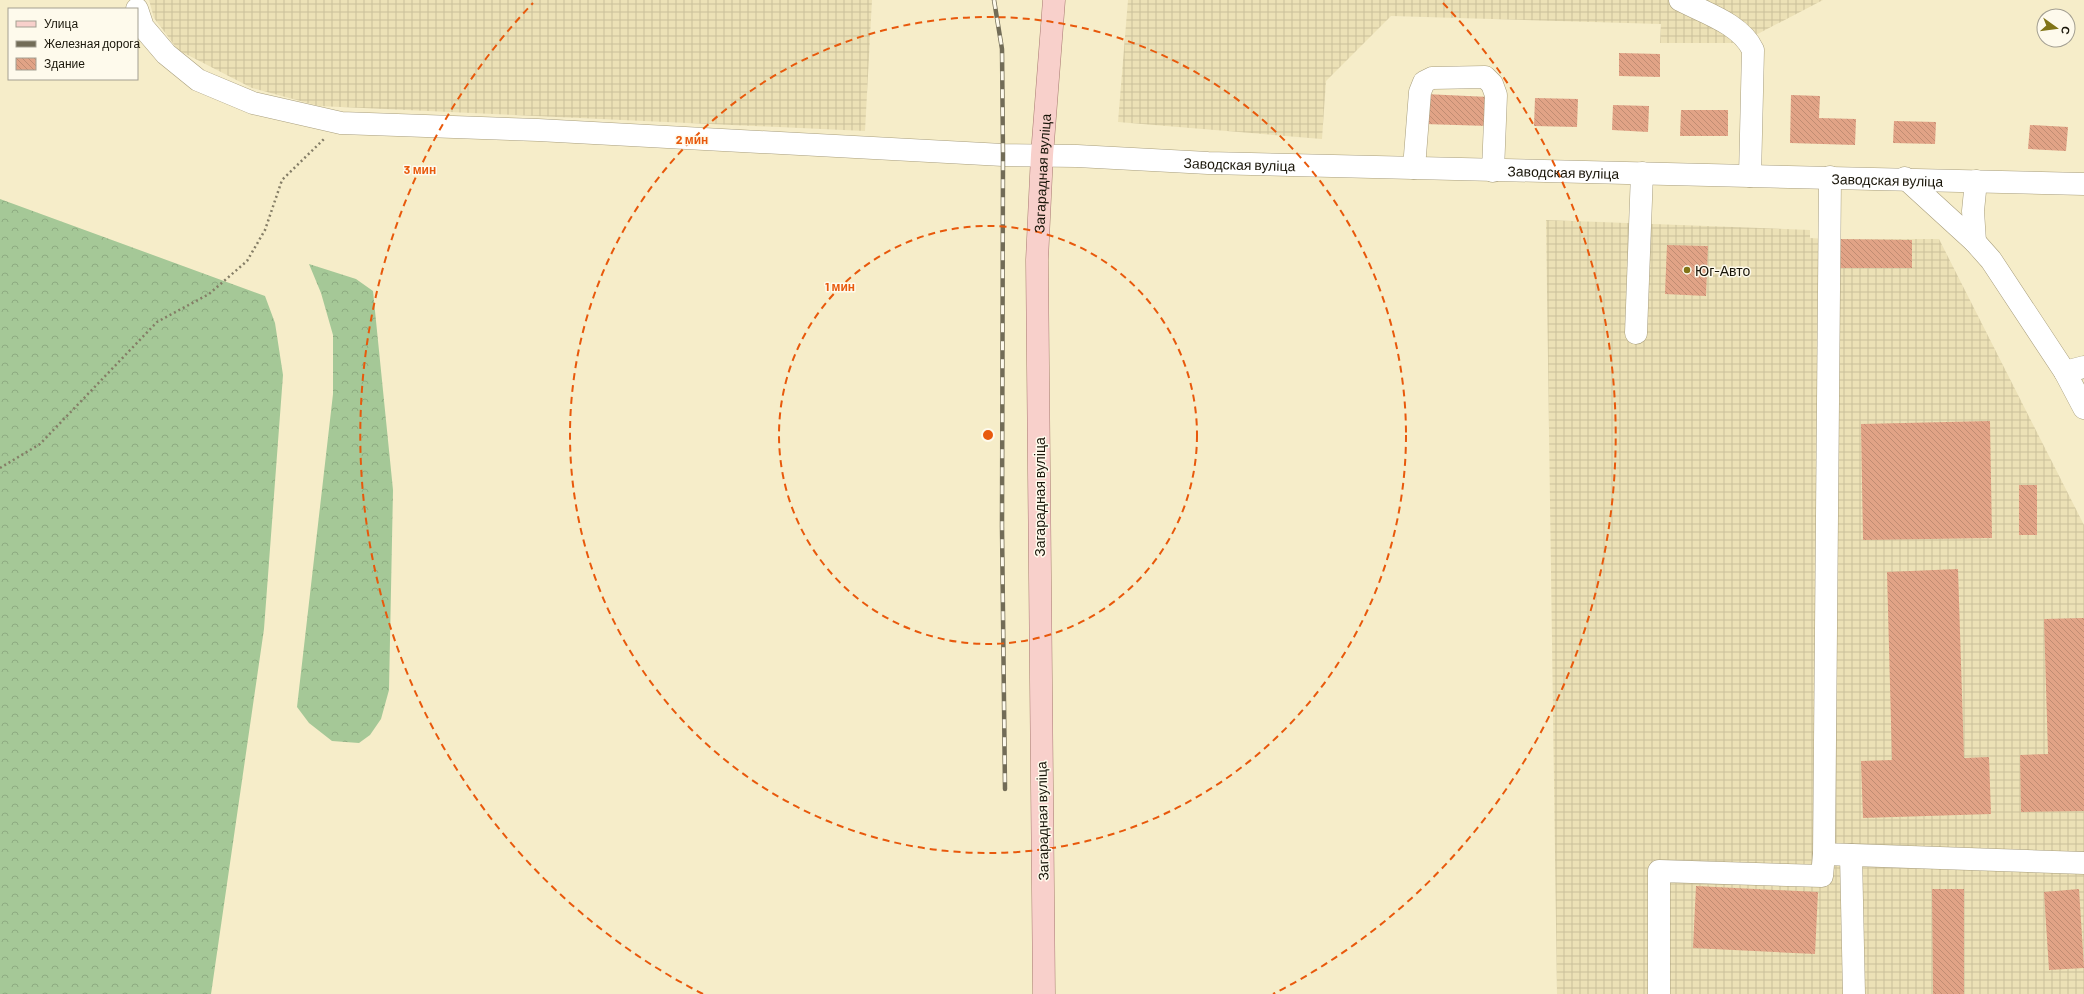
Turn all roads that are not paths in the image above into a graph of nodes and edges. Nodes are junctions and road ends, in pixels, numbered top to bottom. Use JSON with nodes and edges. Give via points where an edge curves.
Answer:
{"nodes":[{"id":1,"x":1054,"y":0,"type":"edge"},
{"id":2,"x":1680,"y":0,"type":"edge"},
{"id":3,"x":138,"y":12,"type":"edge"},
{"id":4,"x":1042,"y":155,"type":"junction"},
{"id":5,"x":1414,"y":168,"type":"junction"},
{"id":6,"x":1493,"y":171,"type":"junction"},
{"id":7,"x":1642,"y":173,"type":"junction"},
{"id":8,"x":1750,"y":176,"type":"junction"},
{"id":9,"x":1830,"y":177,"type":"junction"},
{"id":10,"x":1904,"y":178,"type":"junction"},
{"id":11,"x":1976,"y":181,"type":"junction"},
{"id":12,"x":2084,"y":184,"type":"edge"},
{"id":13,"x":1975,"y":242,"type":"junction"},
{"id":14,"x":1636,"y":333,"type":"dead end"},
{"id":15,"x":2074,"y":370,"type":"edge"},
{"id":16,"x":2084,"y":408,"type":"edge"},
{"id":17,"x":1824,"y":854,"type":"junction"},
{"id":18,"x":1851,"y":855,"type":"junction"},
{"id":19,"x":2084,"y":863,"type":"edge"},
{"id":20,"x":1044,"y":994,"type":"edge"},
{"id":21,"x":1659,"y":994,"type":"edge"},
{"id":22,"x":1854,"y":994,"type":"edge"}],
"edges":[{"from":1,"to":4,"type":"main road","name":"Загарадная вуліца"},
{"from":2,"to":8,"type":"street","via":[[1740,31],[1748,39],[1753,50]]},
{"from":3,"to":4,"type":"street","name":"Заводская вуліца","via":[[143,27],[166,54],[198,80],[253,103],[340,123],[538,130]]},
{"from":4,"to":5,"type":"street","name":"Заводская вуліца","via":[[1208,163]]},
{"from":4,"to":20,"type":"main road","name":"Загарадная вуліца","via":[[1037,260]]},
{"from":5,"to":6,"type":"street","name":"Заводская вуліца"},
{"from":5,"to":6,"type":"street","via":[[1420,92],[1424,82],[1432,78],[1485,77],[1492,84],[1496,95]]},
{"from":6,"to":7,"type":"street","name":"Заводская вуліца"},
{"from":7,"to":8,"type":"street","name":"Заводская вуліца"},
{"from":7,"to":14,"type":"street"},
{"from":8,"to":9,"type":"street","name":"Заводская вуліца"},
{"from":9,"to":10,"type":"street","name":"Заводская вуліца"},
{"from":9,"to":17,"type":"street"},
{"from":10,"to":11,"type":"street","name":"Заводская вуліца"},
{"from":10,"to":13,"type":"street"},
{"from":11,"to":12,"type":"street","name":"Заводская вуліца"},
{"from":11,"to":13,"type":"street","via":[[1973,212]]},
{"from":13,"to":15,"type":"street"},
{"from":15,"to":16,"type":"street"},
{"from":17,"to":18,"type":"street"},
{"from":17,"to":21,"type":"street","via":[[1822,876],[1659,871]]},
{"from":18,"to":19,"type":"street"},
{"from":18,"to":22,"type":"street"}]}
